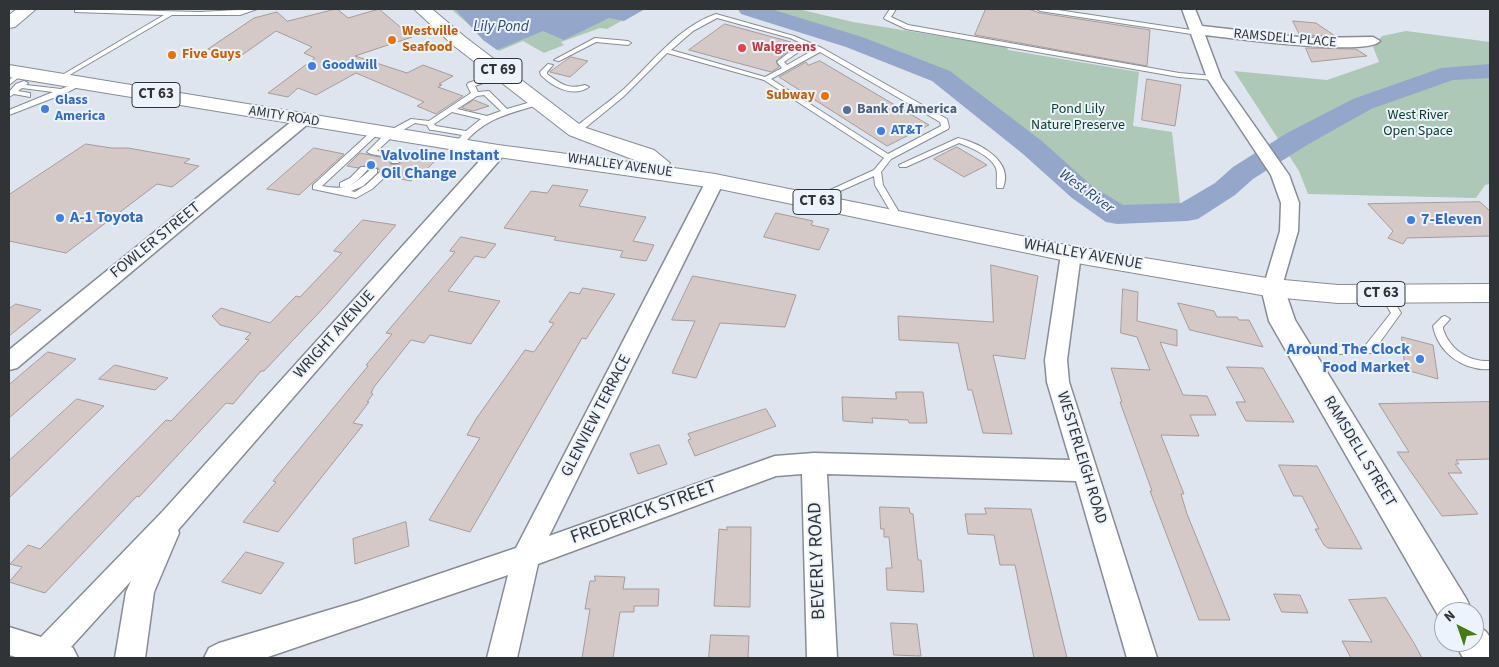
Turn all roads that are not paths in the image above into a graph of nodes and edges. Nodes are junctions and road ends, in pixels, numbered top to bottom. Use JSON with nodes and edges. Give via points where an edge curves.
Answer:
{"nodes":[{"id":1,"x":27,"y":9,"type":"edge"},
{"id":2,"x":254,"y":9,"type":"edge"},
{"id":3,"x":422,"y":9,"type":"edge"},
{"id":4,"x":893,"y":9,"type":"edge"},
{"id":5,"x":1040,"y":9,"type":"edge"},
{"id":6,"x":1189,"y":9,"type":"edge"},
{"id":7,"x":77,"y":11,"type":"dead end"},
{"id":8,"x":170,"y":14,"type":"junction"},
{"id":9,"x":9,"y":23,"type":"edge"},
{"id":10,"x":1198,"y":32,"type":"junction"},
{"id":11,"x":1372,"y":41,"type":"dead end"},
{"id":12,"x":806,"y":43,"type":"junction"},
{"id":13,"x":628,"y":44,"type":"dead end"},
{"id":14,"x":820,"y":49,"type":"junction"},
{"id":15,"x":666,"y":51,"type":"junction"},
{"id":16,"x":557,"y":60,"type":"dead end"},
{"id":17,"x":550,"y":65,"type":"dead end"},
{"id":18,"x":786,"y":68,"type":"junction"},
{"id":19,"x":502,"y":74,"type":"junction"},
{"id":20,"x":1214,"y":78,"type":"junction"},
{"id":21,"x":766,"y":79,"type":"junction"},
{"id":22,"x":16,"y":82,"type":"edge"},
{"id":23,"x":61,"y":85,"type":"junction"},
{"id":24,"x":585,"y":87,"type":"dead end"},
{"id":25,"x":475,"y":94,"type":"junction"},
{"id":26,"x":27,"y":95,"type":"dead end"},
{"id":27,"x":538,"y":102,"type":"junction"},
{"id":28,"x":451,"y":110,"type":"junction"},
{"id":29,"x":506,"y":111,"type":"junction"},
{"id":30,"x":9,"y":113,"type":"edge"},
{"id":31,"x":485,"y":118,"type":"junction"},
{"id":32,"x":303,"y":120,"type":"junction"},
{"id":33,"x":430,"y":123,"type":"junction"},
{"id":34,"x":576,"y":131,"type":"junction"},
{"id":35,"x":462,"y":139,"type":"junction"},
{"id":36,"x":384,"y":150,"type":"junction"},
{"id":37,"x":498,"y":151,"type":"junction"},
{"id":38,"x":888,"y":156,"type":"junction"},
{"id":39,"x":561,"y":158,"type":"junction"},
{"id":40,"x":903,"y":165,"type":"dead end"},
{"id":41,"x":364,"y":169,"type":"dead end"},
{"id":42,"x":374,"y":171,"type":"dead end"},
{"id":43,"x":384,"y":172,"type":"dead end"},
{"id":44,"x":877,"y":172,"type":"junction"},
{"id":45,"x":680,"y":175,"type":"junction"},
{"id":46,"x":714,"y":181,"type":"junction"},
{"id":47,"x":1000,"y":186,"type":"dead end"},
{"id":48,"x":325,"y":188,"type":"junction"},
{"id":49,"x":343,"y":192,"type":"junction"},
{"id":50,"x":810,"y":201,"type":"junction"},
{"id":51,"x":899,"y":219,"type":"junction"},
{"id":52,"x":1071,"y":254,"type":"junction"},
{"id":53,"x":1273,"y":288,"type":"junction"},
{"id":54,"x":1490,"y":293,"type":"edge"},
{"id":55,"x":1385,"y":294,"type":"junction"},
{"id":56,"x":1445,"y":319,"type":"dead end"},
{"id":57,"x":1300,"y":352,"type":"junction"},
{"id":58,"x":9,"y":362,"type":"edge"},
{"id":59,"x":1490,"y":366,"type":"edge"},
{"id":60,"x":814,"y":463,"type":"junction"},
{"id":61,"x":1085,"y":471,"type":"junction"},
{"id":62,"x":172,"y":519,"type":"junction"},
{"id":63,"x":526,"y":556,"type":"junction"},
{"id":64,"x":1449,"y":602,"type":"edge"},
{"id":65,"x":9,"y":641,"type":"edge"},
{"id":66,"x":54,"y":656,"type":"edge"},
{"id":67,"x":130,"y":658,"type":"edge"},
{"id":68,"x":219,"y":658,"type":"edge"},
{"id":69,"x":502,"y":658,"type":"edge"},
{"id":70,"x":822,"y":658,"type":"edge"},
{"id":71,"x":1142,"y":658,"type":"edge"}],
"edges":[{"from":1,"to":9,"type":"main road"},
{"from":2,"to":8,"type":"lane","via":[[240,13]]},
{"from":3,"to":19,"type":"main road","name":"WHALLEY AVENUE","number":"CT 69"},
{"from":4,"to":20,"type":"lane","via":[[887,18],[906,27],[1179,75]]},
{"from":5,"to":10,"type":"lane"},
{"from":6,"to":10,"type":"street"},
{"from":7,"to":8,"type":"lane"},
{"from":8,"to":23,"type":"lane"},
{"from":10,"to":11,"type":"street","name":"RAMSDELL PLACE","via":[[1296,42],[1348,44]]},
{"from":10,"to":20,"type":"street"},
{"from":12,"to":14,"type":"lane"},
{"from":12,"to":15,"type":"lane","via":[[716,16]]},
{"from":12,"to":18,"type":"lane","via":[[780,62]]},
{"from":13,"to":16,"type":"lane","via":[[595,40]]},
{"from":14,"to":18,"type":"lane"},
{"from":14,"to":38,"type":"lane","via":[[944,121],[945,127]]},
{"from":15,"to":21,"type":"lane"},
{"from":15,"to":34,"type":"lane","via":[[626,91]]},
{"from":17,"to":24,"type":"lane","via":[[544,75],[565,89]]},
{"from":18,"to":21,"type":"lane"},
{"from":19,"to":25,"type":"lane","via":[[471,86]]},
{"from":19,"to":27,"type":"main road","name":"WHALLEY AVENUE","number":"CT 69"},
{"from":20,"to":53,"type":"street","via":[[1280,175],[1290,203],[1291,216]]},
{"from":21,"to":38,"type":"lane"},
{"from":22,"to":23,"type":"main road","name":"AMITY ROAD","number":"CT 63"},
{"from":22,"to":26,"type":"lane"},
{"from":23,"to":30,"type":"lane"},
{"from":23,"to":32,"type":"main road","name":"AMITY ROAD","number":"CT 63","via":[[81,83]]},
{"from":25,"to":28,"type":"lane"},
{"from":25,"to":29,"type":"lane","via":[[486,93]]},
{"from":27,"to":29,"type":"lane"},
{"from":27,"to":34,"type":"main road","name":"WHALLEY AVENUE","number":"CT 69"},
{"from":28,"to":31,"type":"lane"},
{"from":28,"to":33,"type":"lane"},
{"from":29,"to":31,"type":"lane"},
{"from":31,"to":35,"type":"lane"},
{"from":32,"to":36,"type":"main road","name":"AMITY ROAD","number":"CT 63"},
{"from":32,"to":58,"type":"street","name":"FOWLER STREET"},
{"from":33,"to":35,"type":"lane","via":[[433,128]]},
{"from":33,"to":36,"type":"lane","via":[[414,121]]},
{"from":34,"to":39,"type":"main road","name":"WHALLEY AVENUE"},
{"from":34,"to":45,"type":"main road","name":"WHALLEY AVENUE","number":"CT 63","via":[[646,155]]},
{"from":35,"to":36,"type":"main road","name":"AMITY ROAD","number":"CT 63"},
{"from":35,"to":37,"type":"main road","name":"AMITY ROAD","number":"CT 63"},
{"from":36,"to":48,"type":"lane","via":[[316,186]]},
{"from":37,"to":39,"type":"main road","name":"AMITY ROAD","number":"CT 63"},
{"from":37,"to":62,"type":"street","name":"WRIGHT AVENUE"},
{"from":38,"to":44,"type":"lane"},
{"from":39,"to":45,"type":"main road","name":"WHALLEY AVENUE","number":"CT 63"},
{"from":40,"to":47,"type":"lane","via":[[958,140],[967,142],[998,163]]},
{"from":41,"to":48,"type":"lane","via":[[345,184]]},
{"from":42,"to":49,"type":"lane","via":[[360,184]]},
{"from":43,"to":49,"type":"lane","via":[[356,195]]},
{"from":44,"to":50,"type":"lane"},
{"from":44,"to":51,"type":"lane","via":[[879,184]]},
{"from":45,"to":46,"type":"main road","name":"WHALLEY AVENUE","number":"CT 63"},
{"from":46,"to":50,"type":"main road","name":"WHALLEY AVENUE","number":"CT 63"},
{"from":46,"to":63,"type":"street","name":"GLENVIEW TERRACE"},
{"from":48,"to":49,"type":"lane"},
{"from":50,"to":51,"type":"main road","name":"WHALLEY AVENUE","number":"CT 63"},
{"from":51,"to":52,"type":"main road","name":"WHALLEY AVENUE","number":"CT 63"},
{"from":52,"to":53,"type":"main road","name":"WHALLEY AVENUE","number":"CT 63"},
{"from":52,"to":61,"type":"street","name":"WESTERLEIGH ROAD","via":[[1056,360],[1058,382]]},
{"from":53,"to":55,"type":"main road","name":"WHALLEY AVENUE","number":"CT 63","via":[[1338,294]]},
{"from":53,"to":57,"type":"street","name":"RAMSDELL STREET","via":[[1282,322]]},
{"from":54,"to":55,"type":"main road","name":"WHALLEY AVENUE","number":"CT 63"},
{"from":55,"to":57,"type":"lane","via":[[1396,313],[1368,350]]},
{"from":56,"to":59,"type":"lane","via":[[1438,326],[1439,334],[1459,359]]},
{"from":57,"to":64,"type":"street","name":"RAMSDELL STREET"},
{"from":60,"to":61,"type":"street","name":"FREDERICK STREET"},
{"from":60,"to":63,"type":"street","name":"FREDERICK STREET","via":[[775,466]]},
{"from":60,"to":70,"type":"street","name":"BEVERLY ROAD"},
{"from":61,"to":71,"type":"street","name":"WESTERLEIGH ROAD"},
{"from":62,"to":66,"type":"street","name":"WRIGHT AVENUE"},
{"from":62,"to":67,"type":"street","name":"WRIGHT AVENUE","via":[[140,592]]},
{"from":63,"to":68,"type":"street","name":"FREDERICK STREET"},
{"from":63,"to":69,"type":"street","name":"GLENVIEW TERRACE"},
{"from":65,"to":66,"type":"street"}]}
